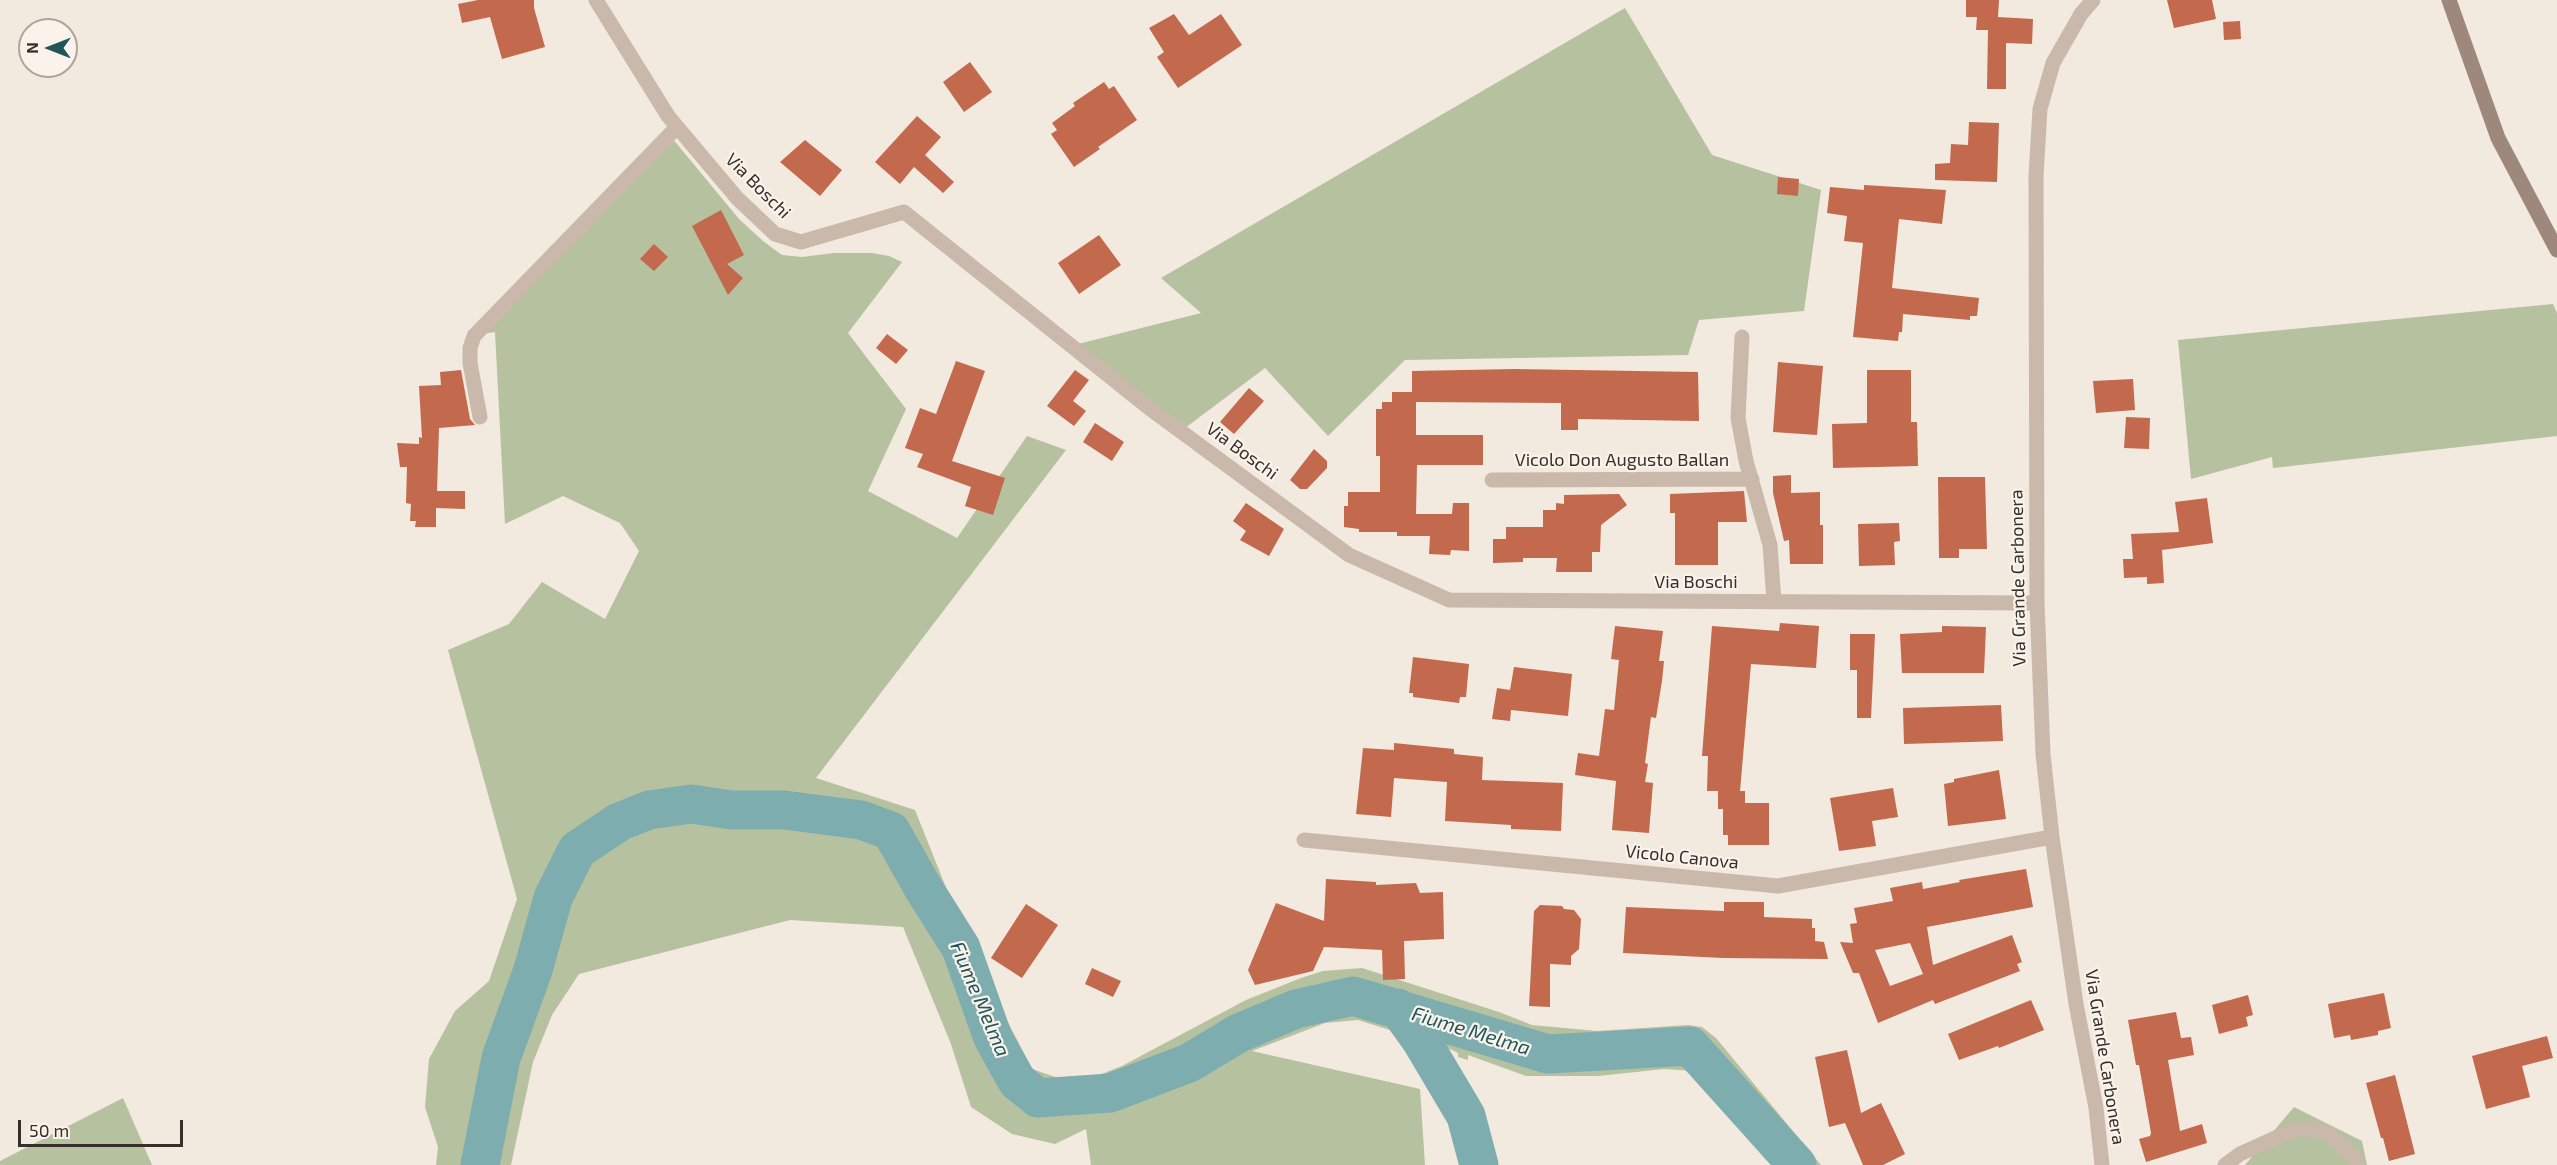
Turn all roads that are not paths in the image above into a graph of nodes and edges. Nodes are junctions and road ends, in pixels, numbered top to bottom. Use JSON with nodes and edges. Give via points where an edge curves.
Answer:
{"nodes":[{"id":1,"x":596,"y":0,"type":"edge"},
{"id":2,"x":2093,"y":0,"type":"edge"},
{"id":3,"x":2449,"y":0,"type":"edge"},
{"id":4,"x":2079,"y":7,"type":"edge"},
{"id":5,"x":677,"y":127,"type":"junction"},
{"id":6,"x":2557,"y":250,"type":"edge"},
{"id":7,"x":1742,"y":337,"type":"dead end"},
{"id":8,"x":480,"y":417,"type":"dead end"},
{"id":9,"x":1492,"y":480,"type":"dead end"},
{"id":10,"x":1752,"y":480,"type":"junction"},
{"id":11,"x":1774,"y":602,"type":"junction"},
{"id":12,"x":2037,"y":603,"type":"junction"},
{"id":13,"x":2052,"y":837,"type":"junction"},
{"id":14,"x":1304,"y":840,"type":"dead end"},
{"id":15,"x":2102,"y":1165,"type":"edge"},
{"id":16,"x":2225,"y":1165,"type":"edge"},
{"id":17,"x":2357,"y":1165,"type":"edge"}],
"edges":[{"from":1,"to":5,"type":"street","name":"Via Boschi"},
{"from":2,"to":4,"type":"street","name":"Via Grande Carbonera"},
{"from":3,"to":6,"type":"street","via":[[2498,138]]},
{"from":4,"to":12,"type":"street","name":"Via Grande Carbonera","via":[[2053,63],[2040,109],[2036,176]]},
{"from":5,"to":8,"type":"street","via":[[474,336],[470,363]]},
{"from":5,"to":11,"type":"street","name":"Via Boschi","via":[[737,198],[776,234],[801,242],[904,212],[1149,408],[1349,555],[1449,600]]},
{"from":7,"to":10,"type":"street","name":"Vicolo Don Augusto Ballan","via":[[1738,418]]},
{"from":9,"to":10,"type":"street","name":"Vicolo Don Augusto Ballan"},
{"from":10,"to":11,"type":"street","name":"Vicolo Don Augusto Ballan","via":[[1770,545]]},
{"from":11,"to":12,"type":"street","name":"Via Boschi"},
{"from":12,"to":13,"type":"street","name":"Via Grande Carbonera","via":[[2043,754]]},
{"from":13,"to":14,"type":"street","name":"Vicolo Canova","via":[[1778,886]]},
{"from":13,"to":15,"type":"street","name":"Via Grande Carbonera"},
{"from":16,"to":17,"type":"street","via":[[2240,1154],[2295,1130],[2329,1134],[2354,1157]]}]}
